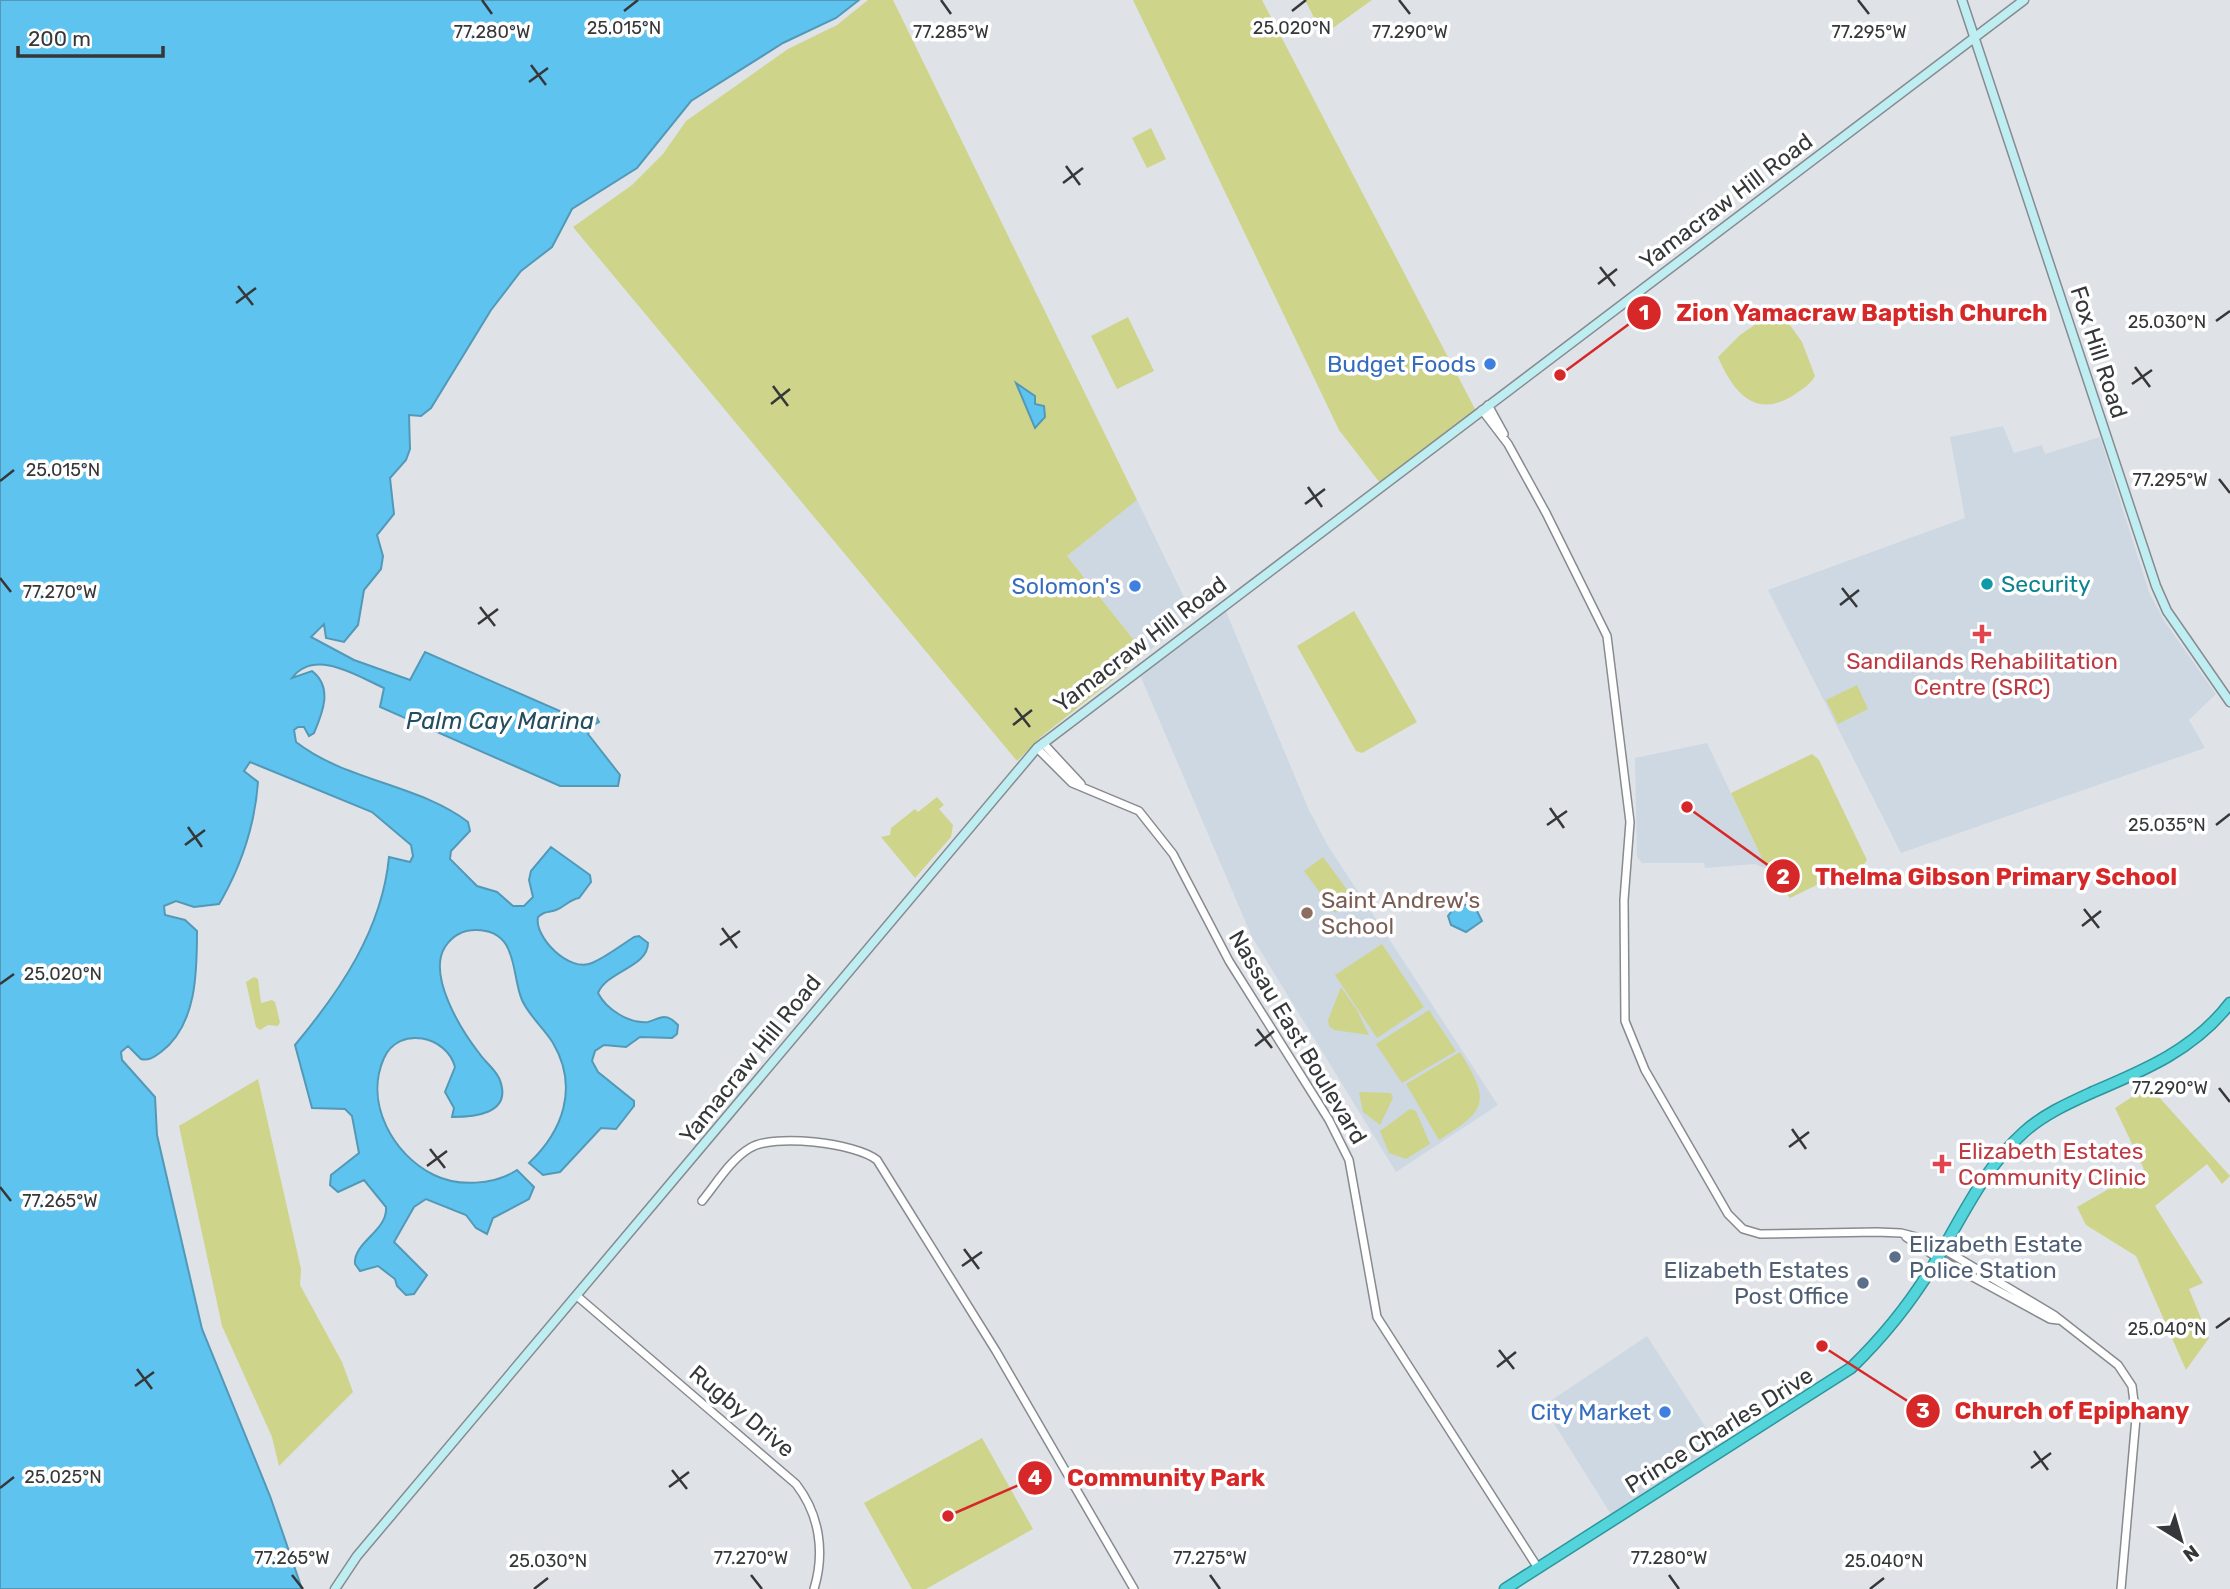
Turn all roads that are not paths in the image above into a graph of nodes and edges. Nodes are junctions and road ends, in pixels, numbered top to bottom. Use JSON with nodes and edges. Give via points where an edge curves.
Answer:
{"nodes":[{"id":1,"x":1962,"y":0,"type":"edge"},
{"id":2,"x":2024,"y":0,"type":"edge"},
{"id":3,"x":1969,"y":22,"type":"junction"},
{"id":4,"x":1988,"y":28,"type":"junction"},
{"id":5,"x":1975,"y":39,"type":"junction"},
{"id":6,"x":1955,"y":54,"type":"junction"},
{"id":7,"x":1981,"y":60,"type":"junction"},
{"id":8,"x":1485,"y":408,"type":"junction"},
{"id":9,"x":2230,"y":702,"type":"edge"},
{"id":10,"x":1040,"y":745,"type":"junction"},
{"id":11,"x":2230,"y":1003,"type":"edge"},
{"id":12,"x":702,"y":1201,"type":"dead end"},
{"id":13,"x":1940,"y":1253,"type":"junction"},
{"id":14,"x":577,"y":1296,"type":"junction"},
{"id":15,"x":1538,"y":1568,"type":"junction"},
{"id":16,"x":335,"y":1589,"type":"edge"},
{"id":17,"x":814,"y":1589,"type":"edge"},
{"id":18,"x":1134,"y":1589,"type":"edge"},
{"id":19,"x":1505,"y":1589,"type":"edge"},
{"id":20,"x":2121,"y":1589,"type":"edge"}],
"edges":[{"from":1,"to":3,"type":"main road","name":"Fox Hill Road"},
{"from":2,"to":4,"type":"main road","name":"Yamacraw Hill Road"},
{"from":3,"to":4,"type":"main road","via":[[1975,29]]},
{"from":3,"to":5,"type":"main road","name":"Fox Hill Road"},
{"from":4,"to":5,"type":"main road","name":"Yamacraw Hill Road"},
{"from":5,"to":6,"type":"main road","name":"Yamacraw Hill Road"},
{"from":5,"to":7,"type":"main road","name":"Fox Hill Road"},
{"from":6,"to":7,"type":"main road","via":[[1972,51]]},
{"from":6,"to":8,"type":"main road","name":"Yamacraw Hill Road"},
{"from":7,"to":9,"type":"main road","name":"Fox Hill Road","via":[[2156,586],[2167,611]]},
{"from":8,"to":10,"type":"main road","name":"Yamacraw Hill Road"},
{"from":8,"to":13,"type":"street","via":[[1598,615],[1609,644],[1630,822],[1623,975],[1625,1021],[1636,1054],[1728,1214],[1742,1229],[1783,1236],[1901,1233]]},
{"from":10,"to":14,"type":"main road","name":"Yamacraw Hill Road"},
{"from":10,"to":15,"type":"street","name":"Nassau East Boulevard","via":[[1064,778],[1133,807],[1158,831],[1178,862],[1229,961],[1329,1120],[1349,1160],[1377,1317]]},
{"from":11,"to":13,"type":"highway","name":"Prince Charles Drive","via":[[2203,1032],[2164,1060],[2032,1124],[1989,1171]]},
{"from":12,"to":18,"type":"street","via":[[741,1155],[764,1142],[840,1146],[877,1160],[991,1342]]},
{"from":13,"to":15,"type":"highway","name":"Prince Charles Drive","via":[[1884,1334],[1851,1368]]},
{"from":13,"to":20,"type":"street","via":[[2050,1320],[2058,1320],[2118,1365],[2135,1397]]},
{"from":14,"to":16,"type":"main road","name":"Yamacraw Hill Road","via":[[357,1556]]},
{"from":14,"to":17,"type":"street","name":"Rugby Drive","via":[[796,1484],[811,1509],[820,1541]]},
{"from":15,"to":19,"type":"highway","name":"Prince Charles Drive"}]}
